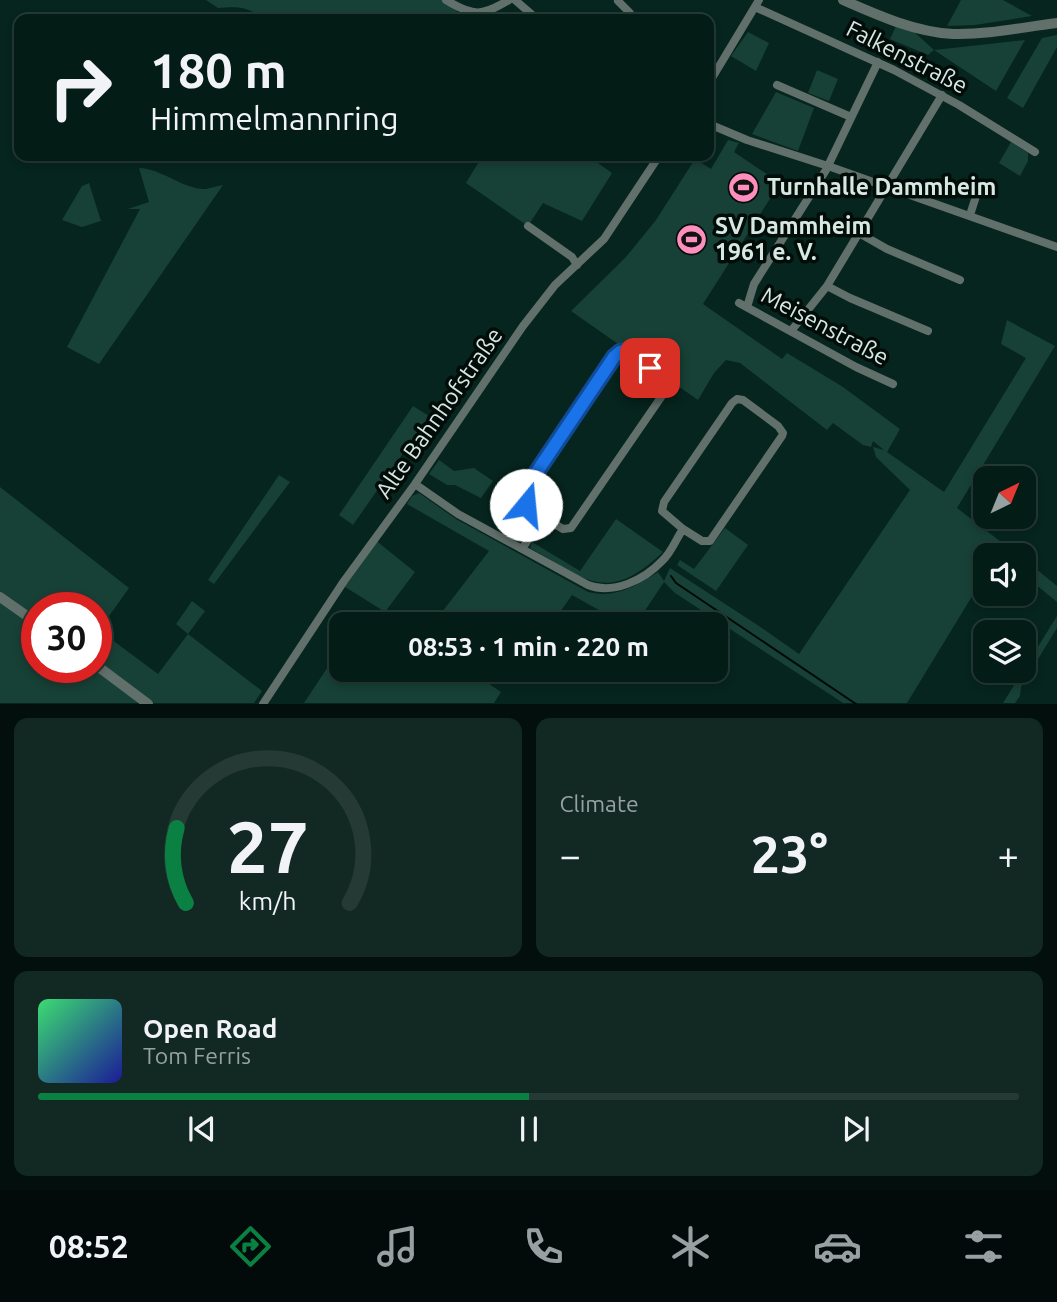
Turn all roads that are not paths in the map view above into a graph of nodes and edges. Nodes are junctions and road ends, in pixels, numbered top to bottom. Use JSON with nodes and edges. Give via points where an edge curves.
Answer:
{"nodes":[{"id":1,"x":446,"y":0,"type":"edge"},
{"id":2,"x":509,"y":0,"type":"edge"},
{"id":3,"x":843,"y":0,"type":"edge"},
{"id":4,"x":618,"y":1,"type":"edge"},
{"id":5,"x":757,"y":4,"type":"edge"},
{"id":6,"x":630,"y":14,"type":"edge"},
{"id":7,"x":1057,"y":23,"type":"edge"},
{"id":8,"x":878,"y":62,"type":"junction"},
{"id":9,"x":714,"y":75,"type":"edge"},
{"id":10,"x":778,"y":85,"type":"dead end"},
{"id":11,"x":942,"y":95,"type":"junction"},
{"id":12,"x":851,"y":117,"type":"junction"},
{"id":13,"x":714,"y":126,"type":"edge"},
{"id":14,"x":1035,"y":152,"type":"dead end"},
{"id":15,"x":656,"y":161,"type":"edge"},
{"id":16,"x":828,"y":166,"type":"junction"},
{"id":17,"x":885,"y":186,"type":"junction"},
{"id":18,"x":978,"y":190,"type":"dead end"},
{"id":19,"x":970,"y":215,"type":"junction"},
{"id":20,"x":528,"y":226,"type":"dead end"},
{"id":21,"x":859,"y":233,"type":"junction"},
{"id":22,"x":1057,"y":247,"type":"edge"},
{"id":23,"x":577,"y":265,"type":"junction"},
{"id":24,"x":960,"y":280,"type":"dead end"},
{"id":25,"x":827,"y":286,"type":"junction"},
{"id":26,"x":791,"y":331,"type":"junction"},
{"id":27,"x":928,"y":331,"type":"dead end"},
{"id":28,"x":893,"y":384,"type":"dead end"},
{"id":29,"x":415,"y":484,"type":"junction"},
{"id":30,"x":543,"y":517,"type":"junction"},
{"id":31,"x":683,"y":529,"type":"junction"},
{"id":32,"x":522,"y":549,"type":"junction"},
{"id":33,"x":0,"y":597,"type":"edge"},
{"id":34,"x":21,"y":612,"type":"edge"},
{"id":35,"x":112,"y":677,"type":"edge"},
{"id":36,"x":148,"y":704,"type":"edge"},
{"id":37,"x":262,"y":704,"type":"edge"}],
"edges":[{"from":1,"to":2,"type":"street","via":[[482,14]]},
{"from":3,"to":7,"type":"street","via":[[943,33]]},
{"from":4,"to":6,"type":"street"},
{"from":5,"to":8,"type":"street","name":"Falkenstraße"},
{"from":5,"to":9,"type":"street"},
{"from":8,"to":11,"type":"street","name":"Falkenstraße"},
{"from":8,"to":12,"type":"street"},
{"from":10,"to":12,"type":"street"},
{"from":11,"to":14,"type":"street","name":"Falkenstraße"},
{"from":11,"to":17,"type":"street"},
{"from":12,"to":16,"type":"street"},
{"from":13,"to":16,"type":"street"},
{"from":15,"to":23,"type":"street","name":"Alte Bahnhofstraße","via":[[604,239]]},
{"from":16,"to":17,"type":"street"},
{"from":16,"to":26,"type":"street","name":"Meisenstraße","via":[[743,305]]},
{"from":17,"to":19,"type":"street"},
{"from":17,"to":21,"type":"street"},
{"from":18,"to":19,"type":"street"},
{"from":19,"to":22,"type":"street"},
{"from":20,"to":23,"type":"street"},
{"from":21,"to":24,"type":"street"},
{"from":21,"to":25,"type":"street"},
{"from":23,"to":29,"type":"street","name":"Alte Bahnhofstraße","via":[[531,316]]},
{"from":25,"to":26,"type":"street"},
{"from":25,"to":27,"type":"street"},
{"from":26,"to":28,"type":"street","name":"Meisenstraße"},
{"from":29,"to":32,"type":"street"},
{"from":29,"to":37,"type":"street","name":"Alte Bahnhofstraße"},
{"from":30,"to":30,"type":"street","via":[[523,501],[524,491],[614,357],[629,352],[665,378],[667,390],[571,528],[563,529]]},
{"from":30,"to":32,"type":"street"},
{"from":31,"to":31,"type":"street","via":[[662,511],[664,502],[732,403],[743,400],[778,426],[782,436],[710,541]]},
{"from":31,"to":32,"type":"street","via":[[663,561],[613,589],[587,585]]},
{"from":33,"to":34,"type":"street"},
{"from":35,"to":36,"type":"street"}]}
